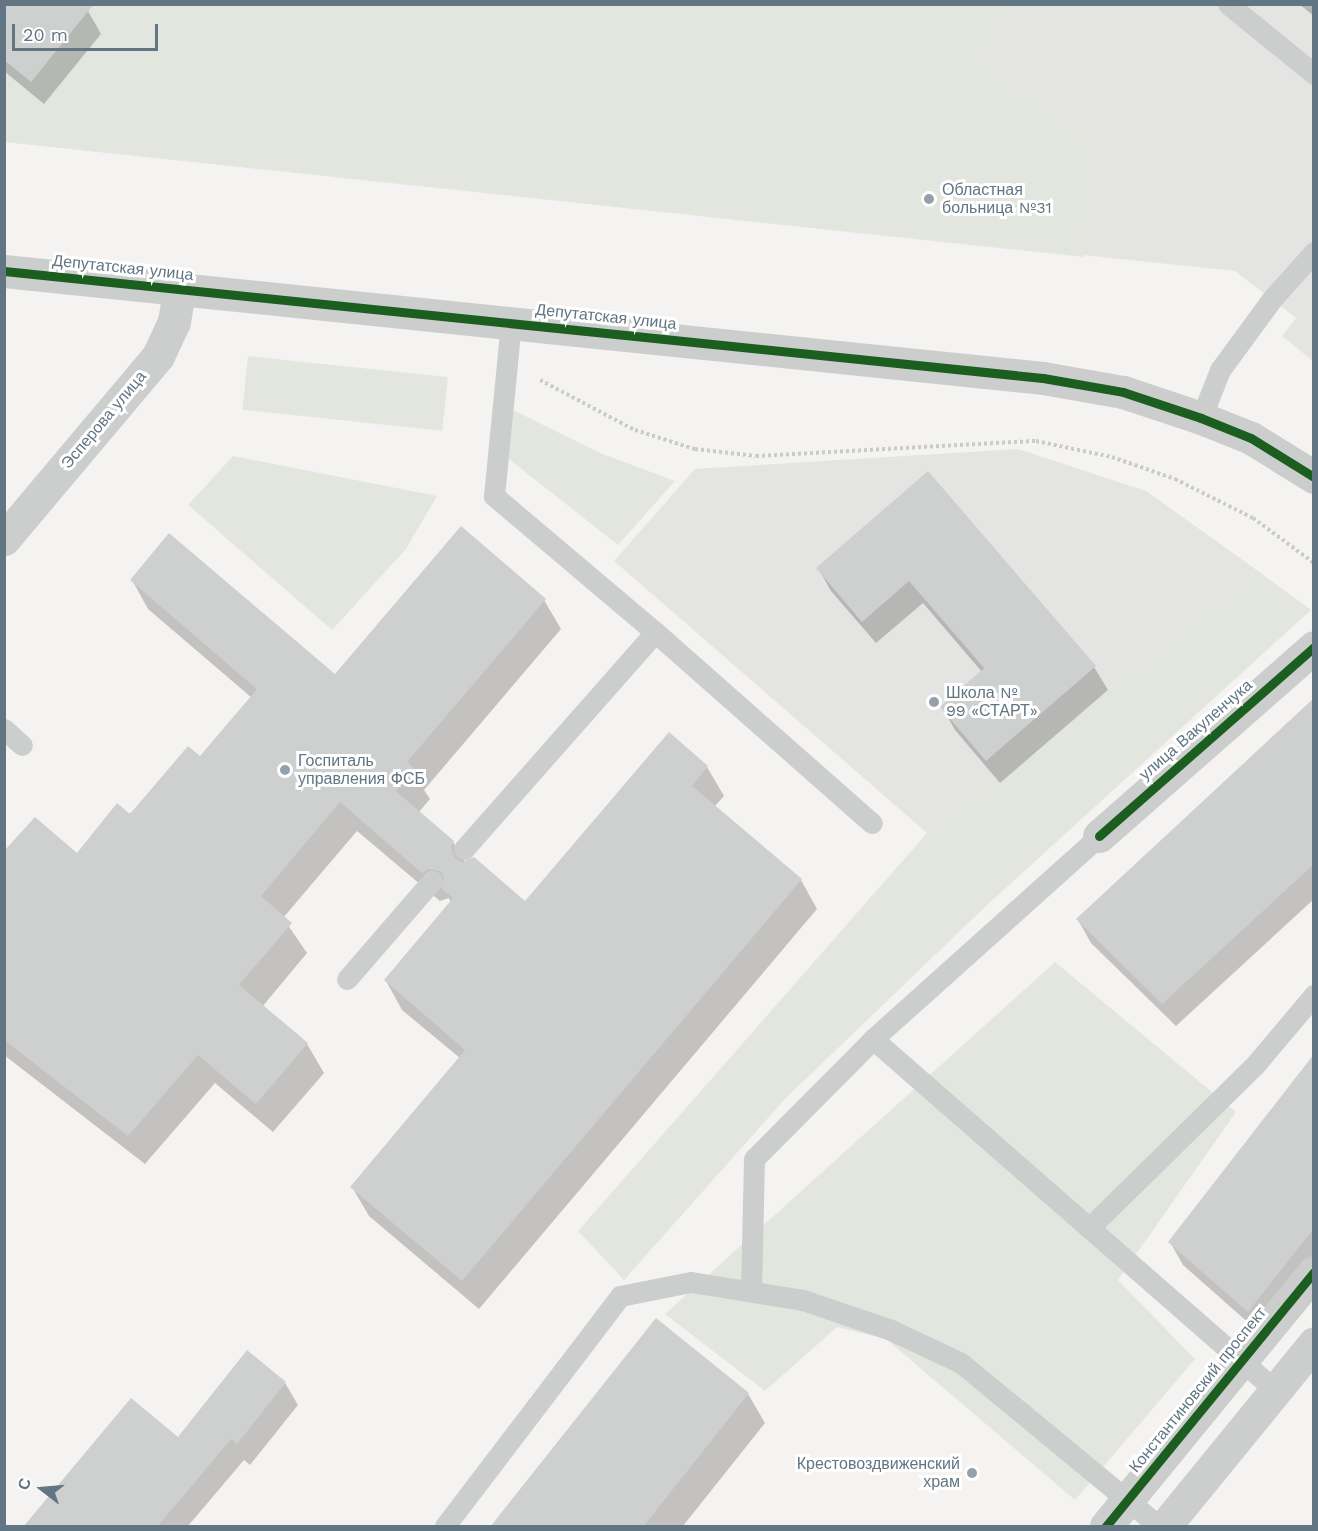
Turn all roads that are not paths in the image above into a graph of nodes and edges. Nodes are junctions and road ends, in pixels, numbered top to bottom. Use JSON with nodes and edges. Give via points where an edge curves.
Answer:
{"nodes":[{"id":1,"x":1228,"y":4,"type":"edge"},
{"id":2,"x":1314,"y":74,"type":"edge"},
{"id":3,"x":1314,"y":252,"type":"edge"},
{"id":4,"x":4,"y":271,"type":"edge"},
{"id":5,"x":179,"y":289,"type":"junction"},
{"id":6,"x":511,"y":322,"type":"junction"},
{"id":7,"x":1200,"y":418,"type":"junction"},
{"id":8,"x":1314,"y":477,"type":"edge"},
{"id":9,"x":4,"y":538,"type":"edge"},
{"id":10,"x":655,"y":632,"type":"junction"},
{"id":11,"x":1314,"y":647,"type":"edge"},
{"id":12,"x":4,"y":729,"type":"edge"},
{"id":13,"x":22,"y":745,"type":"dead end"},
{"id":14,"x":872,"y":823,"type":"dead end"},
{"id":15,"x":1098,"y":836,"type":"joint"},
{"id":16,"x":464,"y":849,"type":"dead end"},
{"id":17,"x":432,"y":881,"type":"dead end"},
{"id":18,"x":347,"y":979,"type":"dead end"},
{"id":19,"x":1314,"y":995,"type":"edge"},
{"id":20,"x":873,"y":1039,"type":"junction"},
{"id":21,"x":1089,"y":1228,"type":"junction"},
{"id":22,"x":1314,"y":1272,"type":"edge"},
{"id":23,"x":750,"y":1291,"type":"junction"},
{"id":24,"x":1314,"y":1343,"type":"edge"},
{"id":25,"x":1241,"y":1361,"type":"junction"},
{"id":26,"x":1275,"y":1390,"type":"junction"},
{"id":27,"x":1127,"y":1501,"type":"junction"},
{"id":28,"x":444,"y":1527,"type":"edge"},
{"id":29,"x":1106,"y":1527,"type":"edge"},
{"id":30,"x":1159,"y":1527,"type":"edge"},
{"id":31,"x":1165,"y":1527,"type":"edge"}],
"edges":[{"from":1,"to":2,"type":"lane"},
{"from":3,"to":7,"type":"lane","via":[[1272,299],[1220,370]]},
{"from":4,"to":5,"type":"street","name":"Депутатская улица"},
{"from":5,"to":6,"type":"street","name":"Депутатская улица"},
{"from":5,"to":9,"type":"street","name":"Эсперова улица","via":[[174,322],[158,356]]},
{"from":6,"to":7,"type":"street","name":"Депутатская улица","via":[[1043,378],[1123,392]]},
{"from":6,"to":10,"type":"lane","via":[[494,496]]},
{"from":7,"to":8,"type":"street","name":"Депутатская улица","via":[[1251,438]]},
{"from":10,"to":14,"type":"lane"},
{"from":10,"to":16,"type":"lane"},
{"from":11,"to":15,"type":"street","name":"улица Вакуленчука"},
{"from":12,"to":13,"type":"lane"},
{"from":15,"to":20,"type":"lane"},
{"from":17,"to":18,"type":"lane"},
{"from":19,"to":21,"type":"lane","via":[[1255,1065]]},
{"from":20,"to":21,"type":"lane"},
{"from":20,"to":23,"type":"lane","via":[[754,1159]]},
{"from":21,"to":25,"type":"lane"},
{"from":22,"to":25,"type":"street","name":"Константиновский проспект"},
{"from":23,"to":27,"type":"lane","via":[[803,1300],[891,1330],[961,1363]]},
{"from":23,"to":28,"type":"lane","via":[[691,1282],[620,1296]]},
{"from":24,"to":26,"type":"street"},
{"from":25,"to":26,"type":"lane"},
{"from":25,"to":27,"type":"street","name":"Константиновский проспект"},
{"from":26,"to":31,"type":"street"},
{"from":27,"to":29,"type":"street","name":"Константиновский проспект"},
{"from":27,"to":30,"type":"lane"}]}
